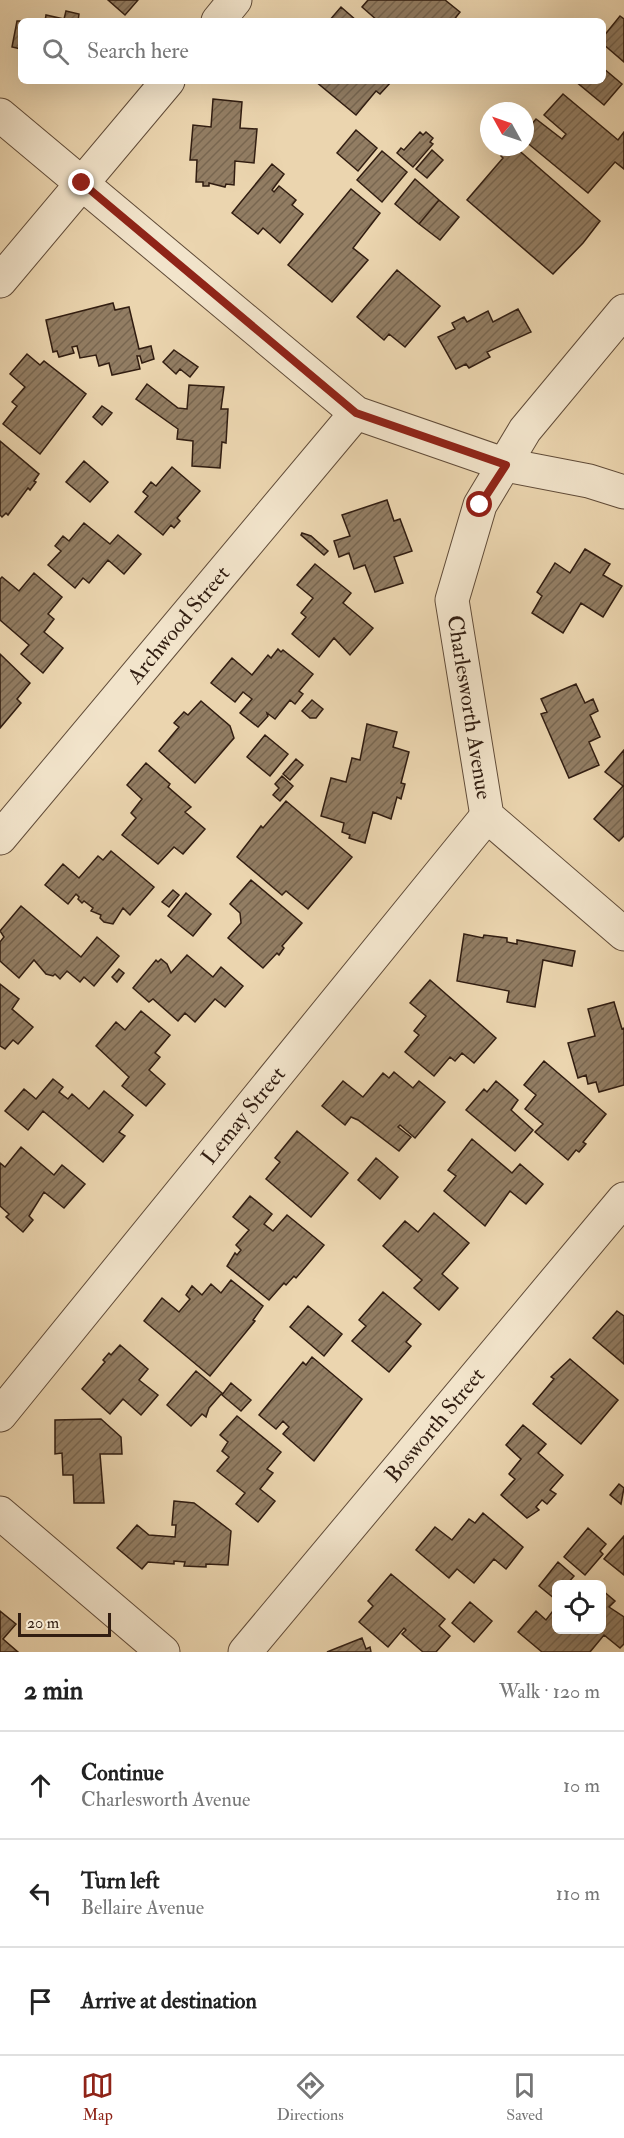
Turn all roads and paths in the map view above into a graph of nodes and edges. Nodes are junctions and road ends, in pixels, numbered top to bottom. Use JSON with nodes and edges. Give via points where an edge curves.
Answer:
{"nodes":[{"id":1,"x":235,"y":0,"type":"edge"},
{"id":2,"x":220,"y":18,"type":"edge"},
{"id":3,"x":165,"y":84,"type":"edge"},
{"id":4,"x":0,"y":115,"type":"edge"},
{"id":5,"x":82,"y":183,"type":"junction"},
{"id":6,"x":0,"y":281,"type":"edge"},
{"id":7,"x":624,"y":310,"type":"edge"},
{"id":8,"x":356,"y":413,"type":"junction"},
{"id":9,"x":506,"y":465,"type":"junction"},
{"id":10,"x":624,"y":492,"type":"edge"},
{"id":11,"x":487,"y":816,"type":"junction"},
{"id":12,"x":0,"y":837,"type":"edge"},
{"id":13,"x":624,"y":934,"type":"edge"},
{"id":14,"x":624,"y":1199,"type":"edge"},
{"id":15,"x":0,"y":1415,"type":"edge"},
{"id":16,"x":0,"y":1513,"type":"edge"},
{"id":17,"x":163,"y":1652,"type":"edge"},
{"id":18,"x":245,"y":1652,"type":"edge"}],
"edges":[{"from":1,"to":2,"type":"street"},
{"from":3,"to":5,"type":"street"},
{"from":4,"to":5,"type":"street"},
{"from":5,"to":6,"type":"street"},
{"from":5,"to":8,"type":"street"},
{"from":7,"to":9,"type":"street","via":[[525,430]]},
{"from":8,"to":9,"type":"street"},
{"from":8,"to":12,"type":"street","name":"Archwood Street"},
{"from":9,"to":10,"type":"street"},
{"from":9,"to":11,"type":"street","name":"Charlesworth Avenue","via":[[480,505],[452,600]]},
{"from":11,"to":13,"type":"street","name":"Charlesworth Avenue"},
{"from":11,"to":15,"type":"street","name":"Lemay Street"},
{"from":14,"to":18,"type":"street","name":"Bosworth Street"},
{"from":16,"to":17,"type":"street"}]}
